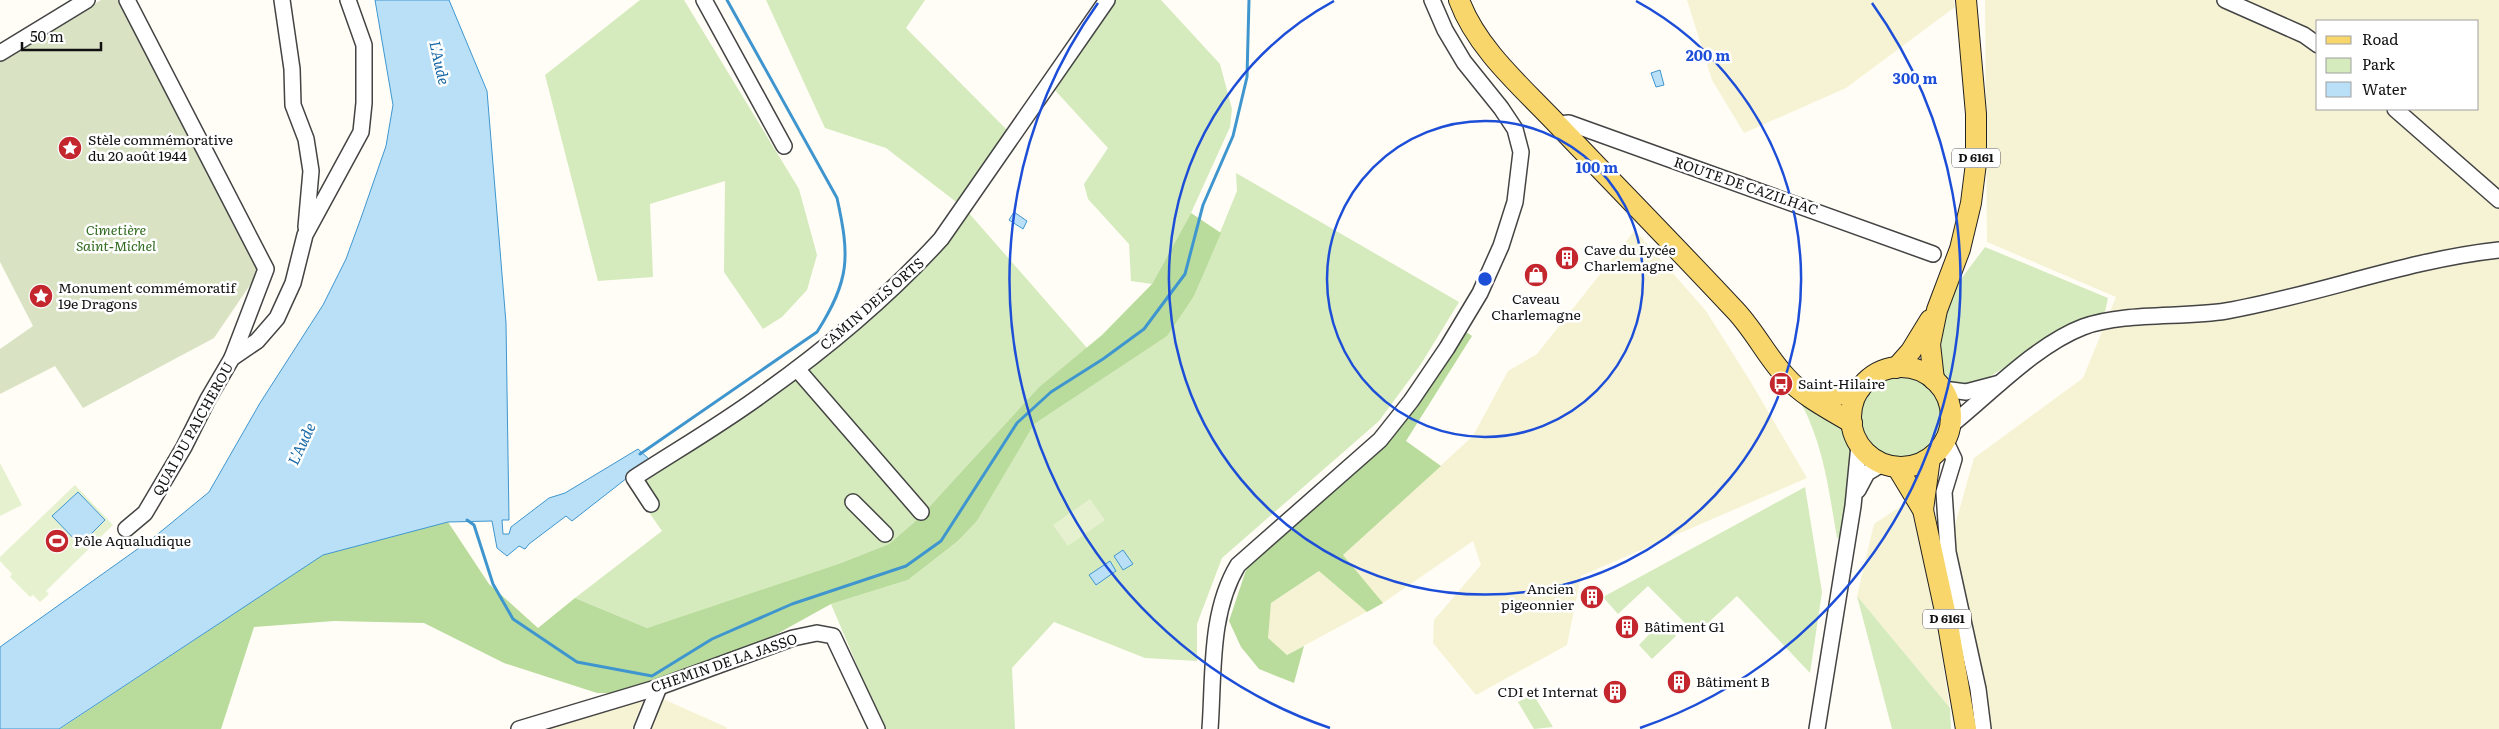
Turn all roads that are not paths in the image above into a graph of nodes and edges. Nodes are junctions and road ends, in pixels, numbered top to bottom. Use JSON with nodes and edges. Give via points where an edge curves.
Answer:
{"nodes":[{"id":1,"x":87,"y":0,"type":"edge"},
{"id":2,"x":127,"y":0,"type":"edge"},
{"id":3,"x":282,"y":0,"type":"edge"},
{"id":4,"x":348,"y":0,"type":"edge"},
{"id":5,"x":704,"y":0,"type":"edge"},
{"id":6,"x":1107,"y":0,"type":"edge"},
{"id":7,"x":1432,"y":0,"type":"edge"},
{"id":8,"x":1459,"y":0,"type":"edge"},
{"id":9,"x":1966,"y":0,"type":"edge"},
{"id":10,"x":2225,"y":0,"type":"edge"},
{"id":11,"x":2316,"y":44,"type":"edge"},
{"id":12,"x":0,"y":52,"type":"edge"},
{"id":13,"x":2395,"y":110,"type":"edge"},
{"id":14,"x":1558,"y":124,"type":"junction"},
{"id":15,"x":784,"y":146,"type":"dead end"},
{"id":16,"x":311,"y":171,"type":"junction"},
{"id":17,"x":335,"y":177,"type":"junction"},
{"id":18,"x":2499,"y":200,"type":"edge"},
{"id":19,"x":305,"y":235,"type":"junction"},
{"id":20,"x":2499,"y":250,"type":"edge"},
{"id":21,"x":1933,"y":254,"type":"dead end"},
{"id":22,"x":1937,"y":310,"type":"junction"},
{"id":23,"x":232,"y":358,"type":"junction"},
{"id":24,"x":1896,"y":368,"type":"junction"},
{"id":25,"x":797,"y":369,"type":"junction"},
{"id":26,"x":2001,"y":382,"type":"junction"},
{"id":27,"x":1938,"y":385,"type":"junction"},
{"id":28,"x":1860,"y":389,"type":"junction"},
{"id":29,"x":1806,"y":395,"type":"junction"},
{"id":30,"x":1852,"y":422,"type":"junction"},
{"id":31,"x":1948,"y":433,"type":"junction"},
{"id":32,"x":1860,"y":445,"type":"junction"},
{"id":33,"x":1930,"y":458,"type":"junction"},
{"id":34,"x":1889,"y":465,"type":"junction"},
{"id":35,"x":853,"y":502,"type":"dead end"},
{"id":36,"x":651,"y":504,"type":"dead end"},
{"id":37,"x":1853,"y":506,"type":"junction"},
{"id":38,"x":1923,"y":510,"type":"junction"},
{"id":39,"x":921,"y":512,"type":"dead end"},
{"id":40,"x":126,"y":529,"type":"dead end"},
{"id":41,"x":885,"y":534,"type":"dead end"},
{"id":42,"x":659,"y":686,"type":"junction"},
{"id":43,"x":519,"y":729,"type":"edge"},
{"id":44,"x":642,"y":729,"type":"edge"},
{"id":45,"x":877,"y":729,"type":"edge"},
{"id":46,"x":1210,"y":729,"type":"edge"},
{"id":47,"x":1817,"y":729,"type":"edge"},
{"id":48,"x":1966,"y":729,"type":"edge"},
{"id":49,"x":1983,"y":729,"type":"edge"}],
"edges":[{"from":1,"to":12,"type":"street"},
{"from":2,"to":23,"type":"street","via":[[266,269]]},
{"from":3,"to":16,"type":"street","via":[[292,69],[293,105],[306,139]]},
{"from":4,"to":17,"type":"street","name":"QUAI DU PAICHEROU","via":[[364,45],[365,69],[360,132]]},
{"from":5,"to":15,"type":"street"},
{"from":6,"to":25,"type":"street","name":"CAMIN DELS ORTS","via":[[941,239],[909,274]]},
{"from":7,"to":46,"type":"street","via":[[1464,62],[1502,108],[1514,129],[1521,152],[1515,202],[1502,246],[1480,293],[1447,348],[1412,401],[1380,440],[1238,565],[1220,605]]},
{"from":8,"to":14,"type":"main road","via":[[1465,16],[1488,50]]},
{"from":9,"to":22,"type":"main road","number":"D 6161","via":[[1976,114],[1976,162],[1960,249]]},
{"from":10,"to":11,"type":"street","via":[[2304,35]]},
{"from":13,"to":18,"type":"street"},
{"from":14,"to":21,"type":"street","name":"ROUTE DE CAZILHAC","via":[[1570,123]]},
{"from":14,"to":29,"type":"main road","via":[[1735,309],[1786,377]]},
{"from":16,"to":17,"type":"street","via":[[316,178],[328,181]]},
{"from":16,"to":19,"type":"street"},
{"from":17,"to":19,"type":"street","name":"QUAI DU PAICHEROU"},
{"from":19,"to":23,"type":"street","name":"QUAI DU PAICHEROU","via":[[293,283],[277,318],[257,341]]},
{"from":20,"to":26,"type":"street","via":[[2415,264],[2224,311],[2104,321],[2082,327],[2043,349]]},
{"from":22,"to":24,"type":"main road","number":"D 6161","via":[[1911,352]]},
{"from":22,"to":27,"type":"main road","number":"D 6161","via":[[1930,354]]},
{"from":23,"to":40,"type":"street","name":"QUAI DU PAICHEROU","via":[[145,513]]},
{"from":24,"to":27,"type":"main road","via":[[1915,369]]},
{"from":24,"to":28,"type":"main road","via":[[1874,375]]},
{"from":25,"to":36,"type":"street","name":"CAMIN DELS ORTS","via":[[634,478]]},
{"from":25,"to":39,"type":"street"},
{"from":26,"to":27,"type":"street","via":[[1966,392]]},
{"from":26,"to":31,"type":"street"},
{"from":27,"to":31,"type":"main road","via":[[1950,405]]},
{"from":28,"to":29,"type":"main road","via":[[1831,397]]},
{"from":28,"to":30,"type":"main road","via":[[1852,406]]},
{"from":29,"to":30,"type":"main road"},
{"from":30,"to":32,"type":"main road"},
{"from":31,"to":33,"type":"main road"},
{"from":31,"to":49,"type":"street","via":[[1954,459],[1944,492],[1948,552],[1978,689]]},
{"from":32,"to":34,"type":"main road","via":[[1868,455]]},
{"from":32,"to":37,"type":"street"},
{"from":33,"to":34,"type":"main road","via":[[1912,466]]},
{"from":33,"to":38,"type":"main road","number":"D 6161"},
{"from":34,"to":37,"type":"street","via":[[1868,473],[1861,482]]},
{"from":34,"to":38,"type":"main road","number":"D 6161"},
{"from":35,"to":41,"type":"street"},
{"from":37,"to":47,"type":"street"},
{"from":38,"to":48,"type":"main road","number":"D 6161","via":[[1947,616]]},
{"from":42,"to":43,"type":"street","name":"CHEMIN DE LA JASSO"},
{"from":42,"to":44,"type":"street"},
{"from":42,"to":45,"type":"street","name":"CHEMIN DE LA JASSO","via":[[793,638],[816,633],[833,636]]}]}
